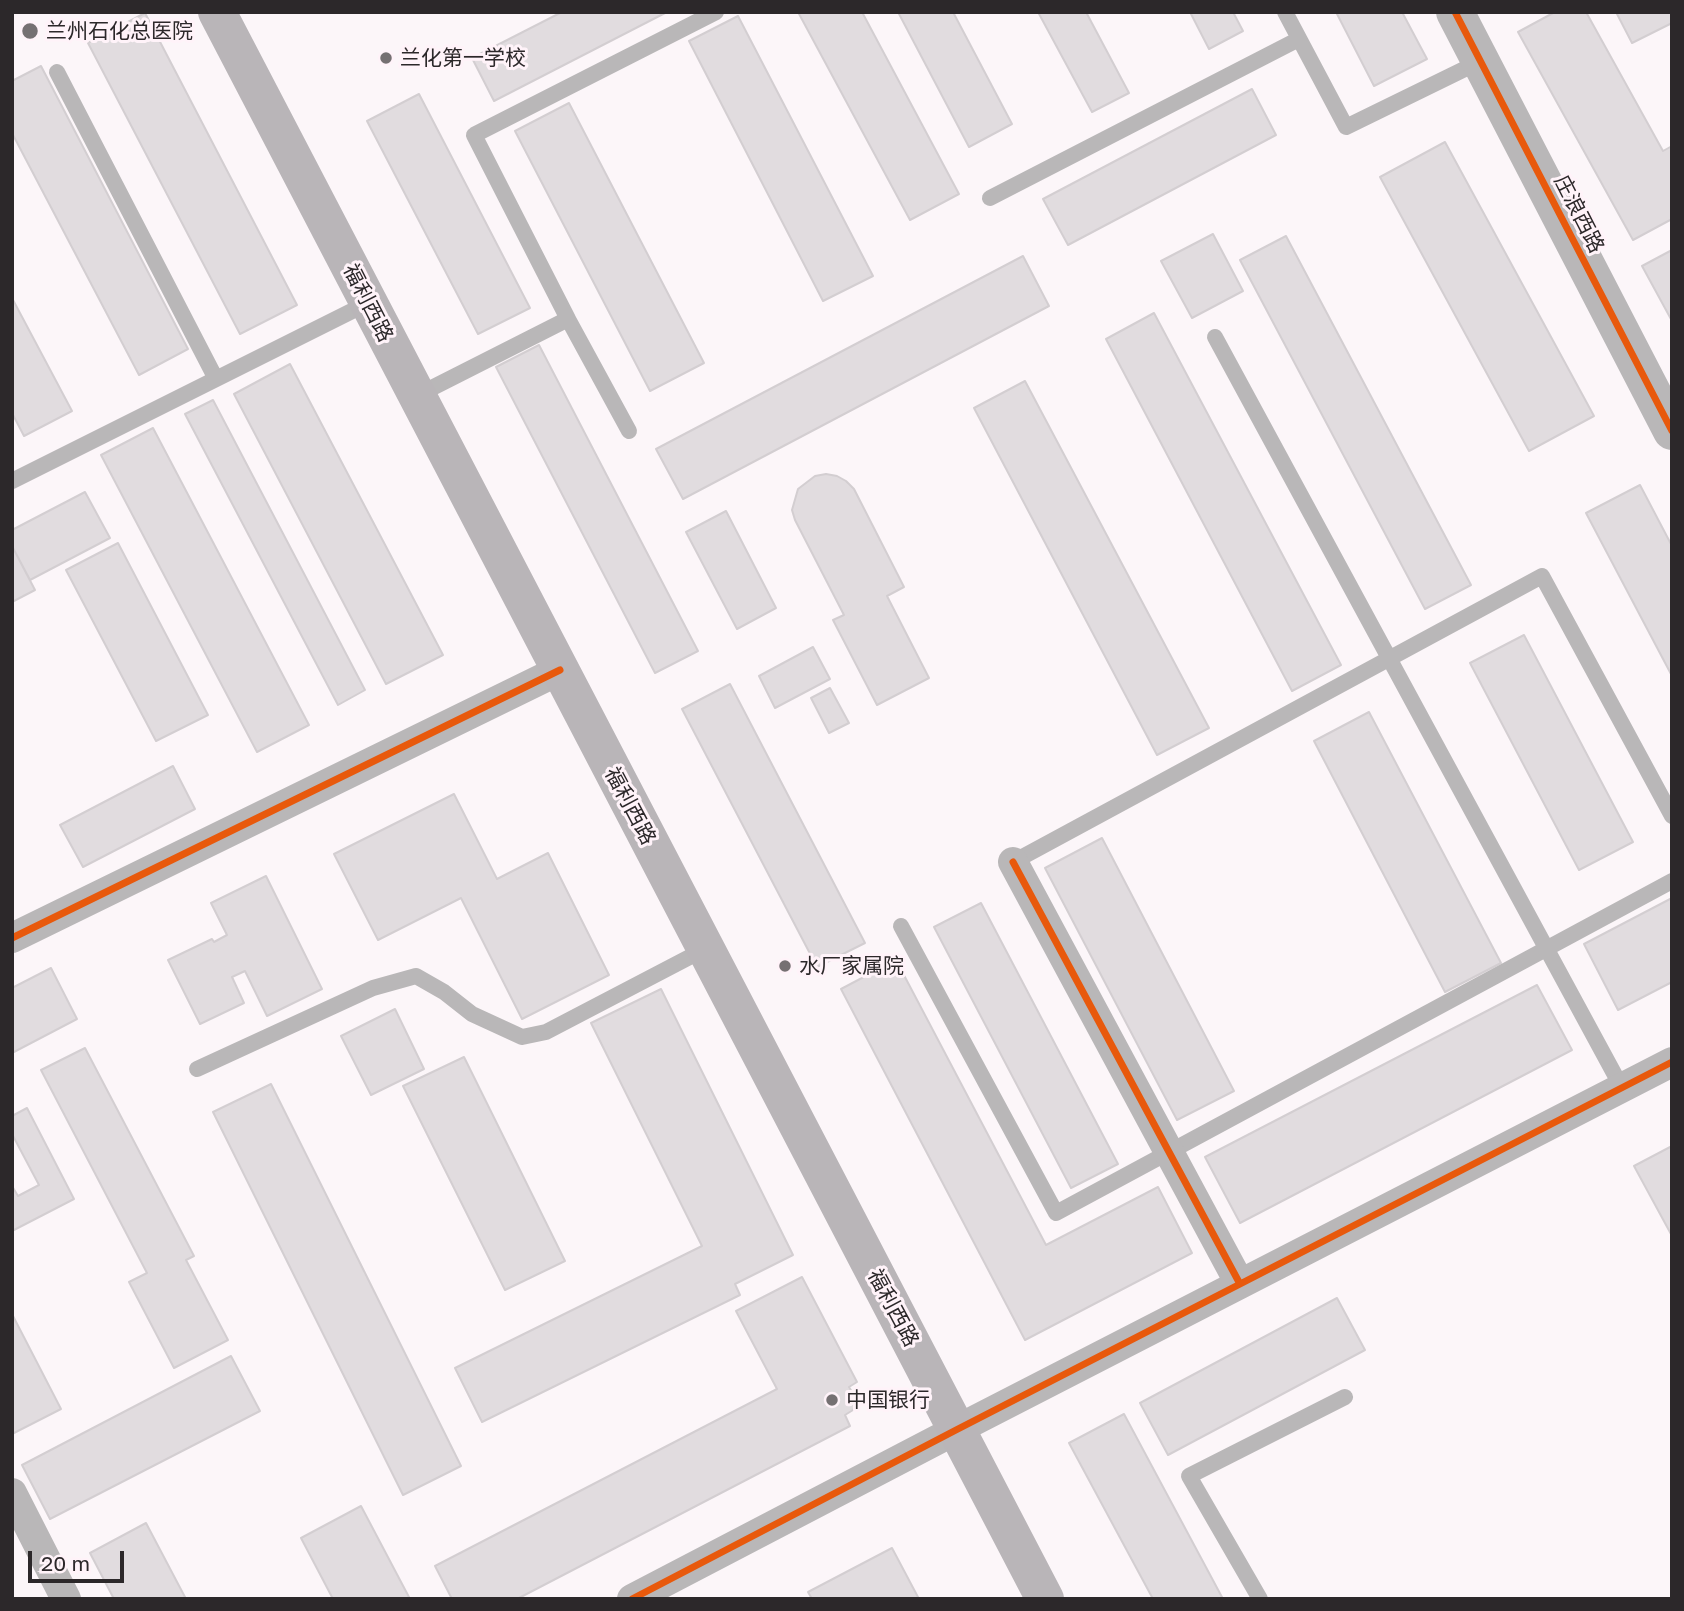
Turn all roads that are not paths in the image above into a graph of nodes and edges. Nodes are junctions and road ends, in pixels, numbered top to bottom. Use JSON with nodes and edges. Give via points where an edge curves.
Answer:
{"nodes":[{"id":1,"x":217,"y":12,"type":"edge"},
{"id":2,"x":716,"y":12,"type":"edge"},
{"id":3,"x":1285,"y":12,"type":"edge"},
{"id":4,"x":1455,"y":12,"type":"edge"},
{"id":5,"x":1299,"y":39,"type":"junction"},
{"id":6,"x":1481,"y":61,"type":"junction"},
{"id":7,"x":57,"y":72,"type":"dead end"},
{"id":8,"x":990,"y":198,"type":"dead end"},
{"id":9,"x":369,"y":303,"type":"junction"},
{"id":10,"x":568,"y":319,"type":"junction"},
{"id":11,"x":1215,"y":337,"type":"dead end"},
{"id":12,"x":216,"y":379,"type":"junction"},
{"id":13,"x":416,"y":396,"type":"junction"},
{"id":14,"x":629,"y":431,"type":"dead end"},
{"id":15,"x":1672,"y":431,"type":"edge"},
{"id":16,"x":12,"y":481,"type":"edge"},
{"id":17,"x":1390,"y":658,"type":"junction"},
{"id":18,"x":560,"y":670,"type":"junction"},
{"id":19,"x":1672,"y":816,"type":"edge"},
{"id":20,"x":1013,"y":862,"type":"joint"},
{"id":21,"x":1672,"y":880,"type":"edge"},
{"id":22,"x":901,"y":926,"type":"dead end"},
{"id":23,"x":12,"y":938,"type":"edge"},
{"id":24,"x":1546,"y":948,"type":"junction"},
{"id":25,"x":705,"y":949,"type":"junction"},
{"id":26,"x":1672,"y":1062,"type":"edge"},
{"id":27,"x":197,"y":1069,"type":"dead end"},
{"id":28,"x":1622,"y":1088,"type":"junction"},
{"id":29,"x":1168,"y":1152,"type":"junction"},
{"id":30,"x":1240,"y":1284,"type":"junction"},
{"id":31,"x":1345,"y":1397,"type":"dead end"},
{"id":32,"x":956,"y":1430,"type":"junction"},
{"id":33,"x":12,"y":1493,"type":"edge"},
{"id":34,"x":66,"y":1599,"type":"edge"},
{"id":35,"x":632,"y":1599,"type":"edge"},
{"id":36,"x":1045,"y":1599,"type":"edge"},
{"id":37,"x":1261,"y":1599,"type":"edge"}],
"edges":[{"from":1,"to":9,"type":"main road","name":"福利西路"},
{"from":2,"to":10,"type":"lane","via":[[474,135]]},
{"from":3,"to":5,"type":"lane"},
{"from":4,"to":6,"type":"street","name":"庄浪西路"},
{"from":5,"to":6,"type":"lane","via":[[1346,127]]},
{"from":5,"to":8,"type":"lane"},
{"from":6,"to":15,"type":"street","name":"庄浪西路"},
{"from":7,"to":12,"type":"lane"},
{"from":9,"to":12,"type":"lane"},
{"from":9,"to":13,"type":"main road","name":"福利西路"},
{"from":10,"to":13,"type":"lane"},
{"from":10,"to":14,"type":"lane"},
{"from":11,"to":17,"type":"lane"},
{"from":12,"to":16,"type":"lane"},
{"from":13,"to":18,"type":"main road","name":"福利西路"},
{"from":17,"to":19,"type":"lane","via":[[1542,576]]},
{"from":17,"to":20,"type":"lane"},
{"from":17,"to":24,"type":"lane"},
{"from":18,"to":23,"type":"street"},
{"from":18,"to":25,"type":"main road","name":"福利西路"},
{"from":20,"to":29,"type":"street"},
{"from":21,"to":24,"type":"lane"},
{"from":22,"to":29,"type":"lane","via":[[1056,1213]]},
{"from":24,"to":28,"type":"lane"},
{"from":24,"to":29,"type":"lane"},
{"from":25,"to":27,"type":"lane","via":[[547,1032],[522,1037],[472,1014],[416,976],[373,988]]},
{"from":25,"to":32,"type":"main road","name":"福利西路"},
{"from":26,"to":28,"type":"street"},
{"from":28,"to":30,"type":"street"},
{"from":29,"to":30,"type":"street"},
{"from":30,"to":32,"type":"street"},
{"from":31,"to":37,"type":"lane","via":[[1189,1476]]},
{"from":32,"to":35,"type":"street"},
{"from":32,"to":36,"type":"main road","name":"福利西路"},
{"from":33,"to":34,"type":"street"}]}
